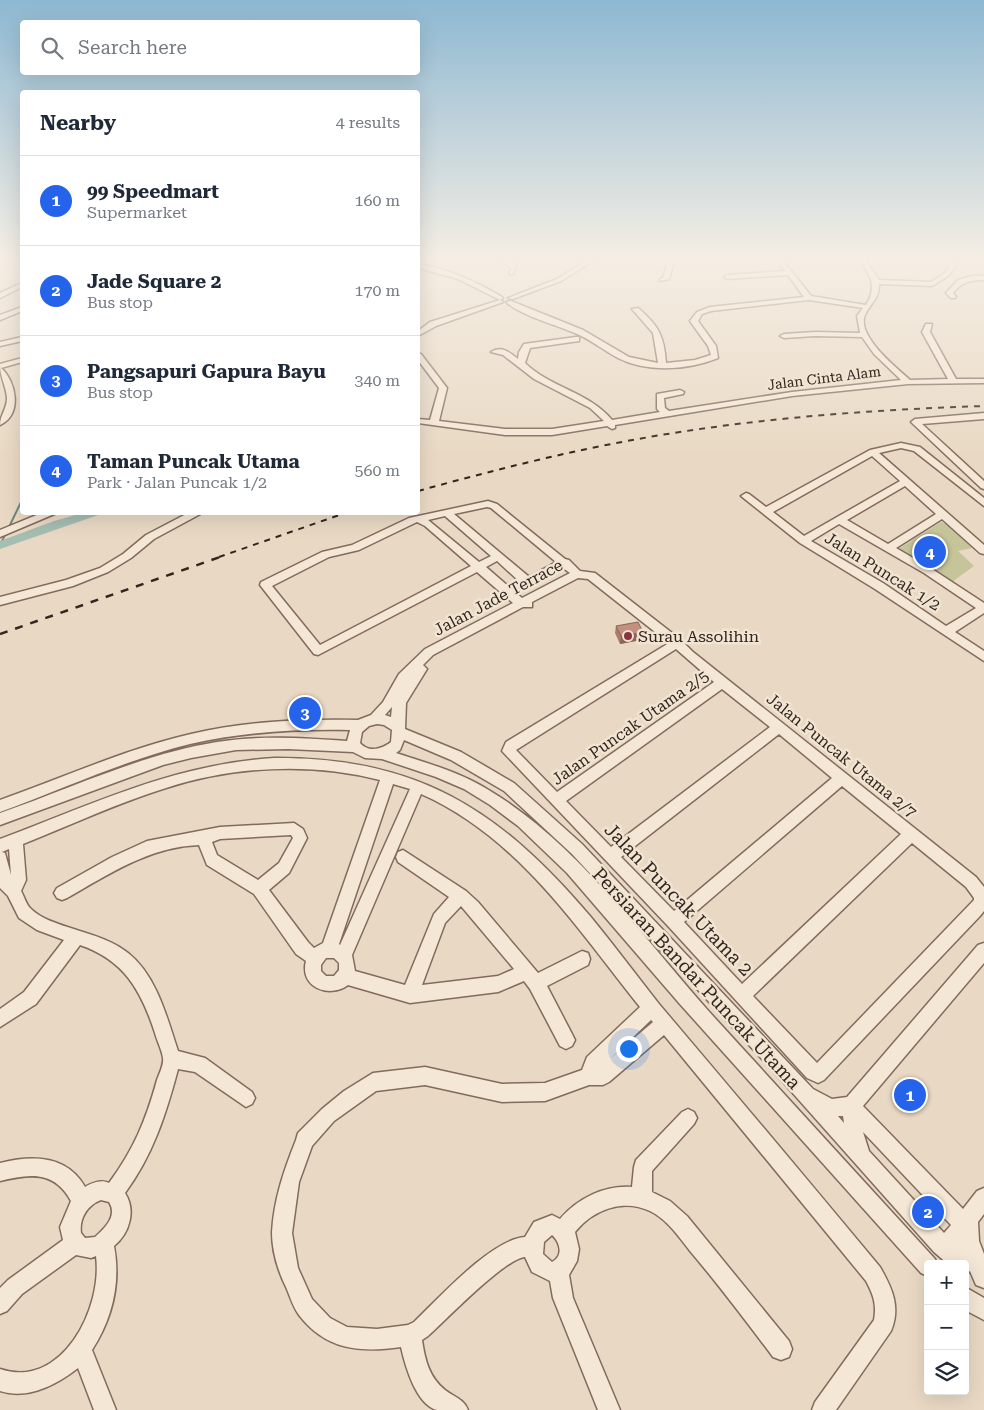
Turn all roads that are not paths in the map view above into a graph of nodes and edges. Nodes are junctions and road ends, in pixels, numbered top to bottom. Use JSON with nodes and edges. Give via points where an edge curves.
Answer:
{"nodes":[{"id":1,"x":432,"y":324,"type":"edge"},
{"id":2,"x":558,"y":324,"type":"edge"},
{"id":3,"x":653,"y":324,"type":"edge"},
{"id":4,"x":695,"y":324,"type":"edge"},
{"id":5,"x":860,"y":324,"type":"edge"},
{"id":6,"x":929,"y":326,"type":"dead end"},
{"id":7,"x":420,"y":333,"type":"edge"},
{"id":8,"x":863,"y":335,"type":"junction"},
{"id":9,"x":784,"y":336,"type":"dead end"},
{"id":10,"x":20,"y":339,"type":"edge"},
{"id":11,"x":576,"y":340,"type":"dead end"},
{"id":12,"x":0,"y":344,"type":"edge"},
{"id":13,"x":495,"y":352,"type":"dead end"},
{"id":14,"x":420,"y":359,"type":"edge"},
{"id":15,"x":20,"y":361,"type":"edge"},
{"id":16,"x":521,"y":364,"type":"junction"},
{"id":17,"x":662,"y":364,"type":"junction"},
{"id":18,"x":0,"y":366,"type":"edge"},
{"id":19,"x":0,"y":370,"type":"edge"},
{"id":20,"x":984,"y":381,"type":"edge"},
{"id":21,"x":908,"y":382,"type":"junction"},
{"id":22,"x":954,"y":382,"type":"junction"},
{"id":23,"x":680,"y":392,"type":"dead end"},
{"id":24,"x":792,"y":394,"type":"junction"},
{"id":25,"x":748,"y":395,"type":"dead end"},
{"id":26,"x":11,"y":406,"type":"junction"},
{"id":27,"x":0,"y":407,"type":"edge"},
{"id":28,"x":668,"y":414,"type":"junction"},
{"id":29,"x":984,"y":416,"type":"edge"},
{"id":30,"x":420,"y":421,"type":"edge"},
{"id":31,"x":0,"y":422,"type":"edge"},
{"id":32,"x":434,"y":423,"type":"junction"},
{"id":33,"x":611,"y":424,"type":"junction"},
{"id":34,"x":420,"y":426,"type":"edge"},
{"id":35,"x":873,"y":452,"type":"junction"},
{"id":36,"x":906,"y":482,"type":"junction"},
{"id":37,"x":984,"y":486,"type":"edge"},
{"id":38,"x":746,"y":496,"type":"dead end"},
{"id":39,"x":984,"y":503,"type":"edge"},
{"id":40,"x":767,"y":512,"type":"junction"},
{"id":41,"x":447,"y":513,"type":"junction"},
{"id":42,"x":943,"y":514,"type":"junction"},
{"id":43,"x":47,"y":515,"type":"edge"},
{"id":44,"x":193,"y":515,"type":"edge"},
{"id":45,"x":418,"y":519,"type":"junction"},
{"id":46,"x":839,"y":520,"type":"junction"},
{"id":47,"x":0,"y":534,"type":"edge"},
{"id":48,"x":804,"y":541,"type":"junction"},
{"id":49,"x":888,"y":548,"type":"junction"},
{"id":50,"x":984,"y":551,"type":"edge"},
{"id":51,"x":497,"y":556,"type":"junction"},
{"id":52,"x":564,"y":562,"type":"junction"},
{"id":53,"x":478,"y":567,"type":"junction"},
{"id":54,"x":577,"y":574,"type":"junction"},
{"id":55,"x":0,"y":600,"type":"edge"},
{"id":56,"x":518,"y":608,"type":"junction"},
{"id":57,"x":984,"y":608,"type":"edge"},
{"id":58,"x":947,"y":631,"type":"junction"},
{"id":59,"x":675,"y":644,"type":"junction"},
{"id":60,"x":984,"y":657,"type":"edge"},
{"id":61,"x":724,"y":682,"type":"junction"},
{"id":62,"x":374,"y":720,"type":"junction"},
{"id":63,"x":361,"y":725,"type":"junction"},
{"id":64,"x":779,"y":727,"type":"junction"},
{"id":65,"x":398,"y":730,"type":"junction"},
{"id":66,"x":356,"y":747,"type":"junction"},
{"id":67,"x":382,"y":754,"type":"junction"},
{"id":68,"x":388,"y":778,"type":"junction"},
{"id":69,"x":842,"y":778,"type":"junction"},
{"id":70,"x":418,"y":786,"type":"junction"},
{"id":71,"x":556,"y":800,"type":"junction"},
{"id":72,"x":0,"y":806,"type":"edge"},
{"id":73,"x":0,"y":819,"type":"edge"},
{"id":74,"x":911,"y":834,"type":"junction"},
{"id":75,"x":203,"y":838,"type":"junction"},
{"id":76,"x":16,"y":840,"type":"junction"},
{"id":77,"x":0,"y":846,"type":"edge"},
{"id":78,"x":611,"y":856,"type":"junction"},
{"id":79,"x":402,"y":857,"type":"dead end"},
{"id":80,"x":0,"y":858,"type":"edge"},
{"id":81,"x":259,"y":889,"type":"junction"},
{"id":82,"x":13,"y":891,"type":"junction"},
{"id":83,"x":62,"y":893,"type":"dead end"},
{"id":84,"x":460,"y":896,"type":"junction"},
{"id":85,"x":673,"y":921,"type":"junction"},
{"id":86,"x":76,"y":937,"type":"junction"},
{"id":87,"x":984,"y":951,"type":"edge"},
{"id":88,"x":330,"y":955,"type":"junction"},
{"id":89,"x":582,"y":959,"type":"dead end"},
{"id":90,"x":344,"y":976,"type":"junction"},
{"id":91,"x":531,"y":978,"type":"junction"},
{"id":92,"x":410,"y":995,"type":"junction"},
{"id":93,"x":742,"y":995,"type":"junction"},
{"id":94,"x":652,"y":1007,"type":"junction"},
{"id":95,"x":0,"y":1019,"type":"edge"},
{"id":96,"x":666,"y":1023,"type":"junction"},
{"id":97,"x":566,"y":1040,"type":"dead end"},
{"id":98,"x":172,"y":1059,"type":"junction"},
{"id":99,"x":780,"y":1066,"type":"junction"},
{"id":100,"x":818,"y":1074,"type":"joint"},
{"id":101,"x":589,"y":1076,"type":"junction"},
{"id":102,"x":246,"y":1098,"type":"dead end"},
{"id":103,"x":850,"y":1106,"type":"junction"},
{"id":104,"x":688,"y":1118,"type":"dead end"},
{"id":105,"x":0,"y":1172,"type":"edge"},
{"id":106,"x":882,"y":1181,"type":"junction"},
{"id":107,"x":114,"y":1192,"type":"junction"},
{"id":108,"x":643,"y":1198,"type":"junction"},
{"id":109,"x":82,"y":1202,"type":"junction"},
{"id":110,"x":983,"y":1202,"type":"edge"},
{"id":111,"x":968,"y":1222,"type":"junction"},
{"id":112,"x":562,"y":1231,"type":"junction"},
{"id":113,"x":75,"y":1243,"type":"junction"},
{"id":114,"x":104,"y":1244,"type":"junction"},
{"id":115,"x":941,"y":1246,"type":"junction"},
{"id":116,"x":532,"y":1247,"type":"junction"},
{"id":117,"x":960,"y":1260,"type":"edge"},
{"id":118,"x":924,"y":1262,"type":"edge"},
{"id":119,"x":969,"y":1267,"type":"edge"},
{"id":120,"x":558,"y":1271,"type":"junction"},
{"id":121,"x":983,"y":1279,"type":"edge"},
{"id":122,"x":969,"y":1300,"type":"edge"},
{"id":123,"x":0,"y":1304,"type":"edge"},
{"id":124,"x":984,"y":1310,"type":"edge"},
{"id":125,"x":410,"y":1335,"type":"junction"},
{"id":126,"x":81,"y":1349,"type":"junction"},
{"id":127,"x":781,"y":1349,"type":"dead end"},
{"id":128,"x":0,"y":1380,"type":"edge"},
{"id":129,"x":105,"y":1410,"type":"edge"},
{"id":130,"x":457,"y":1410,"type":"edge"},
{"id":131,"x":609,"y":1410,"type":"edge"},
{"id":132,"x":823,"y":1410,"type":"edge"}],
"edges":[{"from":1,"to":7,"type":"street"},
{"from":2,"to":17,"type":"street","via":[[582,333],[628,360]]},
{"from":3,"to":17,"type":"street","via":[[658,333]]},
{"from":4,"to":17,"type":"street","via":[[715,348],[715,356],[704,362]]},
{"from":5,"to":8,"type":"street"},
{"from":6,"to":22,"type":"street","via":[[926,332]]},
{"from":8,"to":9,"type":"street"},
{"from":8,"to":21,"type":"street"},
{"from":10,"to":12,"type":"street"},
{"from":11,"to":16,"type":"street","via":[[527,346]]},
{"from":13,"to":16,"type":"street","via":[[506,352]]},
{"from":14,"to":32,"type":"street","via":[[442,388]]},
{"from":15,"to":18,"type":"street"},
{"from":16,"to":33,"type":"street","via":[[540,379],[593,406]]},
{"from":19,"to":26,"type":"street","via":[[7,380]]},
{"from":20,"to":22,"type":"street","name":"Jalan Cinta Alam"},
{"from":21,"to":22,"type":"street","name":"Jalan Cinta Alam"},
{"from":21,"to":24,"type":"street","name":"Jalan Cinta Alam"},
{"from":23,"to":28,"type":"street","via":[[660,396],[661,409]]},
{"from":24,"to":25,"type":"street","via":[[783,387]]},
{"from":24,"to":28,"type":"street","name":"Jalan Cinta Alam"},
{"from":26,"to":27,"type":"street"},
{"from":26,"to":31,"type":"street"},
{"from":28,"to":33,"type":"street","name":"Jalan Cinta Alam"},
{"from":29,"to":37,"type":"street","via":[[915,422]]},
{"from":30,"to":32,"type":"street","name":"Jalan Cinta Alam"},
{"from":32,"to":33,"type":"street","name":"Jalan Cinta Alam","via":[[505,432],[543,432]]},
{"from":33,"to":34,"type":"street","name":"Jalan Cinta Alam","via":[[554,436],[511,437]]},
{"from":35,"to":36,"type":"street"},
{"from":35,"to":39,"type":"street","via":[[884,447],[912,446]]},
{"from":35,"to":40,"type":"street"},
{"from":36,"to":42,"type":"street"},
{"from":36,"to":46,"type":"street"},
{"from":38,"to":40,"type":"street","name":"Jalan Puncak 1/2"},
{"from":40,"to":48,"type":"street","name":"Jalan Puncak 1/2"},
{"from":41,"to":45,"type":"street"},
{"from":41,"to":51,"type":"street"},
{"from":41,"to":52,"type":"street","via":[[491,504]]},
{"from":42,"to":49,"type":"street"},
{"from":42,"to":50,"type":"street"},
{"from":43,"to":47,"type":"street"},
{"from":44,"to":55,"type":"street","via":[[150,537],[104,570],[69,583]]},
{"from":45,"to":53,"type":"street","via":[[429,524]]},
{"from":45,"to":53,"type":"street","via":[[355,548],[326,554],[265,585],[318,651]]},
{"from":46,"to":48,"type":"street"},
{"from":46,"to":49,"type":"street"},
{"from":48,"to":58,"type":"street","name":"Jalan Puncak 1/2"},
{"from":49,"to":57,"type":"street"},
{"from":51,"to":52,"type":"street","via":[[529,581]]},
{"from":51,"to":53,"type":"street"},
{"from":52,"to":54,"type":"street"},
{"from":53,"to":56,"type":"street"},
{"from":54,"to":56,"type":"street","name":"Jalan Jade Terrace"},
{"from":54,"to":59,"type":"street","name":"Jalan Jade Terrace","via":[[591,576]]},
{"from":56,"to":59,"type":"street","name":"Jalan Jade Terrace","via":[[574,581],[585,579]]},
{"from":56,"to":62,"type":"street","name":"Jalan Jade Terrace","via":[[429,652],[403,677]]},
{"from":56,"to":65,"type":"street","name":"Jalan Jade Terrace","via":[[424,666],[403,694],[398,707]]},
{"from":57,"to":58,"type":"street"},
{"from":58,"to":60,"type":"street","name":"Jalan Puncak 1/2"},
{"from":59,"to":61,"type":"street","name":"Jalan Puncak Utama 2/7"},
{"from":59,"to":71,"type":"street","name":"Jalan Puncak Utama 2","via":[[509,748],[510,753]]},
{"from":61,"to":64,"type":"street","name":"Jalan Puncak Utama 2/7"},
{"from":61,"to":71,"type":"street","name":"Jalan Puncak Utama 2/5"},
{"from":62,"to":63,"type":"street"},
{"from":62,"to":65,"type":"street","via":[[388,721]]},
{"from":63,"to":66,"type":"street","via":[[354,736]]},
{"from":63,"to":72,"type":"street","via":[[264,726],[166,745]]},
{"from":64,"to":69,"type":"street","name":"Jalan Puncak Utama 2/7"},
{"from":64,"to":78,"type":"street"},
{"from":65,"to":67,"type":"street","via":[[398,742]]},
{"from":65,"to":99,"type":"street","name":"Persiaran Bandar Puncak Utama","via":[[488,773],[535,810],[612,885]]},
{"from":66,"to":67,"type":"street","via":[[367,755]]},
{"from":66,"to":73,"type":"street","via":[[264,743],[219,747],[119,774]]},
{"from":67,"to":118,"type":"street","name":"Persiaran Bandar Puncak Utama","via":[[476,788],[529,826],[598,894],[684,996]]},
{"from":68,"to":70,"type":"street"},
{"from":68,"to":76,"type":"street","via":[[338,766],[295,762],[226,768],[146,787]]},
{"from":68,"to":88,"type":"street"},
{"from":69,"to":74,"type":"street","name":"Jalan Puncak Utama 2/7"},
{"from":69,"to":85,"type":"street"},
{"from":70,"to":88,"type":"street"},
{"from":70,"to":94,"type":"street","via":[[479,821],[522,854],[564,897]]},
{"from":71,"to":78,"type":"street","name":"Jalan Puncak Utama 2"},
{"from":74,"to":93,"type":"street"},
{"from":74,"to":100,"type":"street","name":"Jalan Puncak Utama 2/7","via":[[971,882],[982,896],[981,904]]},
{"from":75,"to":81,"type":"street","via":[[212,860]]},
{"from":75,"to":81,"type":"street","via":[[220,833],[287,828],[298,832],[300,838],[284,868]]},
{"from":75,"to":83,"type":"street","via":[[147,848]]},
{"from":76,"to":77,"type":"street"},
{"from":76,"to":82,"type":"street","via":[[19,880]]},
{"from":78,"to":85,"type":"street","name":"Jalan Puncak Utama 2"},
{"from":79,"to":84,"type":"street"},
{"from":80,"to":82,"type":"street","via":[[6,884]]},
{"from":81,"to":88,"type":"street","via":[[302,948]]},
{"from":82,"to":86,"type":"street","via":[[24,913],[42,925]]},
{"from":84,"to":91,"type":"street","via":[[473,907]]},
{"from":84,"to":92,"type":"street","via":[[439,920]]},
{"from":85,"to":93,"type":"street","name":"Jalan Puncak Utama 2"},
{"from":86,"to":95,"type":"street","via":[[30,998]]},
{"from":86,"to":98,"type":"street","via":[[100,944],[123,959],[143,983],[156,1008]]},
{"from":87,"to":103,"type":"street"},
{"from":88,"to":90,"type":"street","via":[[348,965]]},
{"from":88,"to":90,"type":"street","via":[[313,964],[313,974],[319,982],[330,985]]},
{"from":89,"to":91,"type":"street"},
{"from":90,"to":92,"type":"street"},
{"from":91,"to":92,"type":"street"},
{"from":91,"to":97,"type":"street"},
{"from":93,"to":100,"type":"street","name":"Jalan Puncak Utama 2"},
{"from":94,"to":96,"type":"street"},
{"from":94,"to":101,"type":"street","via":[[593,1063]]},
{"from":96,"to":101,"type":"street","via":[[603,1076]]},
{"from":96,"to":132,"type":"street","via":[[873,1274],[882,1292],[887,1309],[884,1324]]},
{"from":98,"to":102,"type":"street","via":[[199,1064]]},
{"from":98,"to":107,"type":"street","via":[[154,1123],[129,1172]]},
{"from":99,"to":103,"type":"street","via":[[816,1101],[831,1108]]},
{"from":99,"to":106,"type":"street","name":"Persiaran Bandar Puncak Utama"},
{"from":101,"to":125,"type":"street","via":[[545,1092],[502,1093],[424,1076],[373,1082],[328,1115],[305,1140],[289,1182],[282,1232],[288,1269],[305,1306],[323,1325],[345,1337],[377,1340]]},
{"from":103,"to":106,"type":"street","via":[[854,1142]]},
{"from":103,"to":111,"type":"street","via":[[958,1218]]},
{"from":104,"to":108,"type":"street","via":[[643,1167]]},
{"from":105,"to":109,"type":"street","via":[[26,1166],[48,1168],[64,1174],[76,1188]]},
{"from":106,"to":115,"type":"street","name":"Persiaran Bandar Puncak Utama"},
{"from":107,"to":109,"type":"street","via":[[92,1193]]},
{"from":107,"to":114,"type":"street","via":[[120,1199],[120,1222]]},
{"from":108,"to":112,"type":"street","via":[[610,1198],[590,1204]]},
{"from":108,"to":127,"type":"street","via":[[659,1205],[679,1223]]},
{"from":109,"to":113,"type":"street","via":[[71,1224]]},
{"from":110,"to":111,"type":"street"},
{"from":111,"to":115,"type":"street","via":[[948,1244]]},
{"from":111,"to":121,"type":"street","via":[[969,1241]]},
{"from":112,"to":116,"type":"street","via":[[552,1225],[541,1229]]},
{"from":112,"to":120,"type":"street","via":[[570,1245],[570,1253],[568,1261]]},
{"from":113,"to":114,"type":"street","via":[[83,1248]]},
{"from":113,"to":123,"type":"street","via":[[15,1287]]},
{"from":114,"to":126,"type":"street","via":[[107,1266],[101,1311]]},
{"from":115,"to":117,"type":"street","name":"Persiaran Bandar Puncak Utama"},
{"from":116,"to":120,"type":"street","via":[[540,1267]]},
{"from":116,"to":125,"type":"street","via":[[516,1248],[494,1262],[421,1329]]},
{"from":119,"to":121,"type":"street","name":"Persiaran Bandar Puncak Utama"},
{"from":120,"to":131,"type":"street","via":[[563,1298]]},
{"from":122,"to":124,"type":"street"},
{"from":125,"to":130,"type":"street","via":[[415,1365],[428,1390]]},
{"from":126,"to":128,"type":"street","via":[[49,1375],[14,1385]]},
{"from":126,"to":129,"type":"street"}]}
